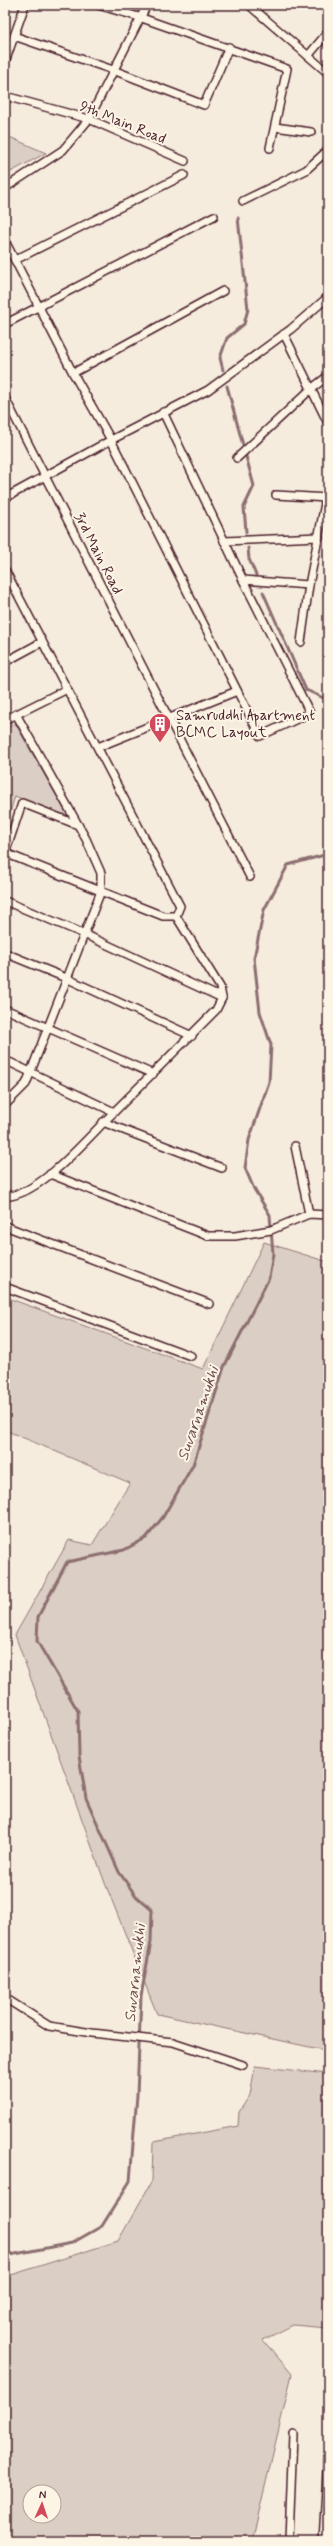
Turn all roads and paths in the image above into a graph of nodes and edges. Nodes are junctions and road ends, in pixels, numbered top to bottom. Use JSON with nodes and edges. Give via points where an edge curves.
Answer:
{"nodes":[{"id":1,"x":25,"y":5,"type":"edge"},
{"id":2,"x":98,"y":5,"type":"edge"},
{"id":3,"x":147,"y":5,"type":"edge"},
{"id":4,"x":249,"y":5,"type":"edge"},
{"id":5,"x":139,"y":17,"type":"junction"},
{"id":6,"x":328,"y":32,"type":"edge"},
{"id":7,"x":14,"y":36,"type":"junction"},
{"id":8,"x":229,"y":47,"type":"junction"},
{"id":9,"x":308,"y":56,"type":"junction"},
{"id":10,"x":5,"y":62,"type":"edge"},
{"id":11,"x":113,"y":70,"type":"junction"},
{"id":12,"x":328,"y":73,"type":"edge"},
{"id":13,"x":5,"y":96,"type":"edge"},
{"id":14,"x":89,"y":119,"type":"junction"},
{"id":15,"x":275,"y":127,"type":"junction"},
{"id":16,"x":311,"y":132,"type":"dead end"},
{"id":17,"x":270,"y":148,"type":"dead end"},
{"id":18,"x":328,"y":150,"type":"edge"},
{"id":19,"x":186,"y":161,"type":"dead end"},
{"id":20,"x":184,"y":175,"type":"dead end"},
{"id":21,"x":5,"y":187,"type":"edge"},
{"id":22,"x":243,"y":201,"type":"dead end"},
{"id":23,"x":214,"y":216,"type":"dead end"},
{"id":24,"x":5,"y":242,"type":"edge"},
{"id":25,"x":15,"y":260,"type":"junction"},
{"id":26,"x":223,"y":291,"type":"dead end"},
{"id":27,"x":328,"y":297,"type":"edge"},
{"id":28,"x":38,"y":306,"type":"junction"},
{"id":29,"x":5,"y":324,"type":"edge"},
{"id":30,"x":284,"y":334,"type":"junction"},
{"id":31,"x":73,"y":374,"type":"junction"},
{"id":32,"x":328,"y":376,"type":"edge"},
{"id":33,"x":311,"y":388,"type":"junction"},
{"id":34,"x":5,"y":398,"type":"edge"},
{"id":35,"x":163,"y":412,"type":"junction"},
{"id":36,"x":328,"y":423,"type":"edge"},
{"id":37,"x":111,"y":440,"type":"junction"},
{"id":38,"x":237,"y":458,"type":"dead end"},
{"id":39,"x":46,"y":475,"type":"junction"},
{"id":40,"x":276,"y":495,"type":"dead end"},
{"id":41,"x":5,"y":498,"type":"edge"},
{"id":42,"x":327,"y":498,"type":"edge"},
{"id":43,"x":319,"y":537,"type":"junction"},
{"id":44,"x":224,"y":541,"type":"junction"},
{"id":45,"x":5,"y":570,"type":"edge"},
{"id":46,"x":243,"y":580,"type":"junction"},
{"id":47,"x":309,"y":585,"type":"junction"},
{"id":48,"x":42,"y":642,"type":"junction"},
{"id":49,"x":301,"y":642,"type":"dead end"},
{"id":50,"x":5,"y":662,"type":"edge"},
{"id":51,"x":67,"y":689,"type":"junction"},
{"id":52,"x":237,"y":691,"type":"junction"},
{"id":53,"x":16,"y":714,"type":"junction"},
{"id":54,"x":5,"y":720,"type":"edge"},
{"id":55,"x":168,"y":720,"type":"junction"},
{"id":56,"x":98,"y":747,"type":"junction"},
{"id":57,"x":78,"y":825,"type":"junction"},
{"id":58,"x":5,"y":853,"type":"edge"},
{"id":59,"x":250,"y":876,"type":"dead end"},
{"id":60,"x":101,"y":891,"type":"junction"},
{"id":61,"x":5,"y":901,"type":"edge"},
{"id":62,"x":176,"y":916,"type":"junction"},
{"id":63,"x":84,"y":934,"type":"junction"},
{"id":64,"x":5,"y":953,"type":"edge"},
{"id":65,"x":66,"y":978,"type":"junction"},
{"id":66,"x":222,"y":998,"type":"junction"},
{"id":67,"x":5,"y":1009,"type":"edge"},
{"id":68,"x":47,"y":1026,"type":"junction"},
{"id":69,"x":192,"y":1036,"type":"junction"},
{"id":70,"x":5,"y":1060,"type":"edge"},
{"id":71,"x":31,"y":1071,"type":"junction"},
{"id":72,"x":153,"y":1074,"type":"junction"},
{"id":73,"x":5,"y":1105,"type":"edge"},
{"id":74,"x":114,"y":1112,"type":"junction"},
{"id":75,"x":103,"y":1122,"type":"junction"},
{"id":76,"x":295,"y":1146,"type":"dead end"},
{"id":77,"x":222,"y":1168,"type":"dead end"},
{"id":78,"x":50,"y":1174,"type":"junction"},
{"id":79,"x":8,"y":1195,"type":"edge"},
{"id":80,"x":5,"y":1203,"type":"edge"},
{"id":81,"x":309,"y":1214,"type":"junction"},
{"id":82,"x":328,"y":1215,"type":"edge"},
{"id":83,"x":5,"y":1226,"type":"edge"},
{"id":84,"x":5,"y":1287,"type":"edge"},
{"id":85,"x":210,"y":1304,"type":"dead end"},
{"id":86,"x":191,"y":1356,"type":"dead end"},
{"id":87,"x":5,"y":1998,"type":"edge"},
{"id":88,"x":243,"y":2064,"type":"dead end"},
{"id":89,"x":293,"y":2434,"type":"dead end"},
{"id":90,"x":328,"y":2453,"type":"edge"},
{"id":91,"x":289,"y":2541,"type":"edge"},
{"id":92,"x":323,"y":2541,"type":"edge"}],
"edges":[{"from":1,"to":7,"type":"street"},
{"from":2,"to":5,"type":"street"},
{"from":3,"to":5,"type":"street"},
{"from":4,"to":9,"type":"street"},
{"from":5,"to":8,"type":"street"},
{"from":5,"to":11,"type":"street"},
{"from":6,"to":9,"type":"street"},
{"from":7,"to":10,"type":"street"},
{"from":7,"to":11,"type":"street"},
{"from":8,"to":11,"type":"street","via":[[204,105]]},
{"from":8,"to":15,"type":"street","via":[[287,69]]},
{"from":9,"to":12,"type":"street"},
{"from":11,"to":14,"type":"street"},
{"from":13,"to":14,"type":"street","name":"9th Main Road"},
{"from":14,"to":19,"type":"street","name":"9th Main Road"},
{"from":14,"to":21,"type":"street","via":[[63,150]]},
{"from":15,"to":16,"type":"street"},
{"from":15,"to":17,"type":"street"},
{"from":18,"to":22,"type":"street","via":[[306,170]]},
{"from":20,"to":25,"type":"street"},
{"from":23,"to":28,"type":"street"},
{"from":24,"to":25,"type":"street"},
{"from":25,"to":28,"type":"street"},
{"from":26,"to":31,"type":"street"},
{"from":27,"to":30,"type":"street"},
{"from":28,"to":29,"type":"street"},
{"from":28,"to":31,"type":"street"},
{"from":30,"to":33,"type":"street"},
{"from":30,"to":35,"type":"street","via":[[208,390]]},
{"from":31,"to":37,"type":"street"},
{"from":32,"to":33,"type":"street"},
{"from":33,"to":36,"type":"street"},
{"from":33,"to":38,"type":"street"},
{"from":34,"to":39,"type":"street","name":"3rd Main Road"},
{"from":35,"to":37,"type":"street"},
{"from":35,"to":44,"type":"street"},
{"from":37,"to":39,"type":"street"},
{"from":37,"to":52,"type":"street"},
{"from":39,"to":41,"type":"street"},
{"from":39,"to":55,"type":"street","name":"3rd Main Road"},
{"from":40,"to":42,"type":"street"},
{"from":42,"to":43,"type":"street"},
{"from":43,"to":44,"type":"street"},
{"from":43,"to":47,"type":"street"},
{"from":44,"to":46,"type":"street"},
{"from":45,"to":48,"type":"street"},
{"from":46,"to":47,"type":"street"},
{"from":46,"to":52,"type":"street","via":[[310,713],[260,736]]},
{"from":47,"to":49,"type":"street"},
{"from":48,"to":50,"type":"street"},
{"from":48,"to":51,"type":"street"},
{"from":51,"to":53,"type":"street"},
{"from":51,"to":56,"type":"street"},
{"from":52,"to":55,"type":"street"},
{"from":53,"to":54,"type":"street"},
{"from":53,"to":57,"type":"street"},
{"from":55,"to":56,"type":"street"},
{"from":55,"to":59,"type":"street","name":"3rd Main Road"},
{"from":56,"to":62,"type":"street","via":[[180,906]]},
{"from":57,"to":58,"type":"street","via":[[22,803]]},
{"from":57,"to":60,"type":"street","via":[[101,873]]},
{"from":58,"to":60,"type":"street"},
{"from":60,"to":62,"type":"street","via":[[163,916]]},
{"from":60,"to":63,"type":"street"},
{"from":61,"to":63,"type":"street"},
{"from":62,"to":66,"type":"street","via":[[220,987]]},
{"from":63,"to":65,"type":"street"},
{"from":63,"to":66,"type":"street"},
{"from":64,"to":65,"type":"street"},
{"from":65,"to":68,"type":"street"},
{"from":65,"to":69,"type":"street"},
{"from":66,"to":69,"type":"street","via":[[216,1010]]},
{"from":67,"to":68,"type":"street"},
{"from":68,"to":71,"type":"street"},
{"from":68,"to":72,"type":"street"},
{"from":69,"to":72,"type":"street"},
{"from":70,"to":71,"type":"street"},
{"from":71,"to":73,"type":"street","via":[[26,1084]]},
{"from":71,"to":74,"type":"street"},
{"from":72,"to":74,"type":"street"},
{"from":74,"to":75,"type":"street"},
{"from":75,"to":77,"type":"street"},
{"from":75,"to":78,"type":"street"},
{"from":76,"to":81,"type":"street"},
{"from":78,"to":79,"type":"street","via":[[21,1195]]},
{"from":78,"to":81,"type":"street","via":[[208,1236],[228,1237],[271,1230]]},
{"from":79,"to":80,"type":"street"},
{"from":81,"to":82,"type":"street"},
{"from":83,"to":85,"type":"street"},
{"from":84,"to":86,"type":"street"},
{"from":87,"to":88,"type":"street","via":[[50,2026],[173,2042]]},
{"from":89,"to":91,"type":"street"},
{"from":90,"to":92,"type":"street"}]}
